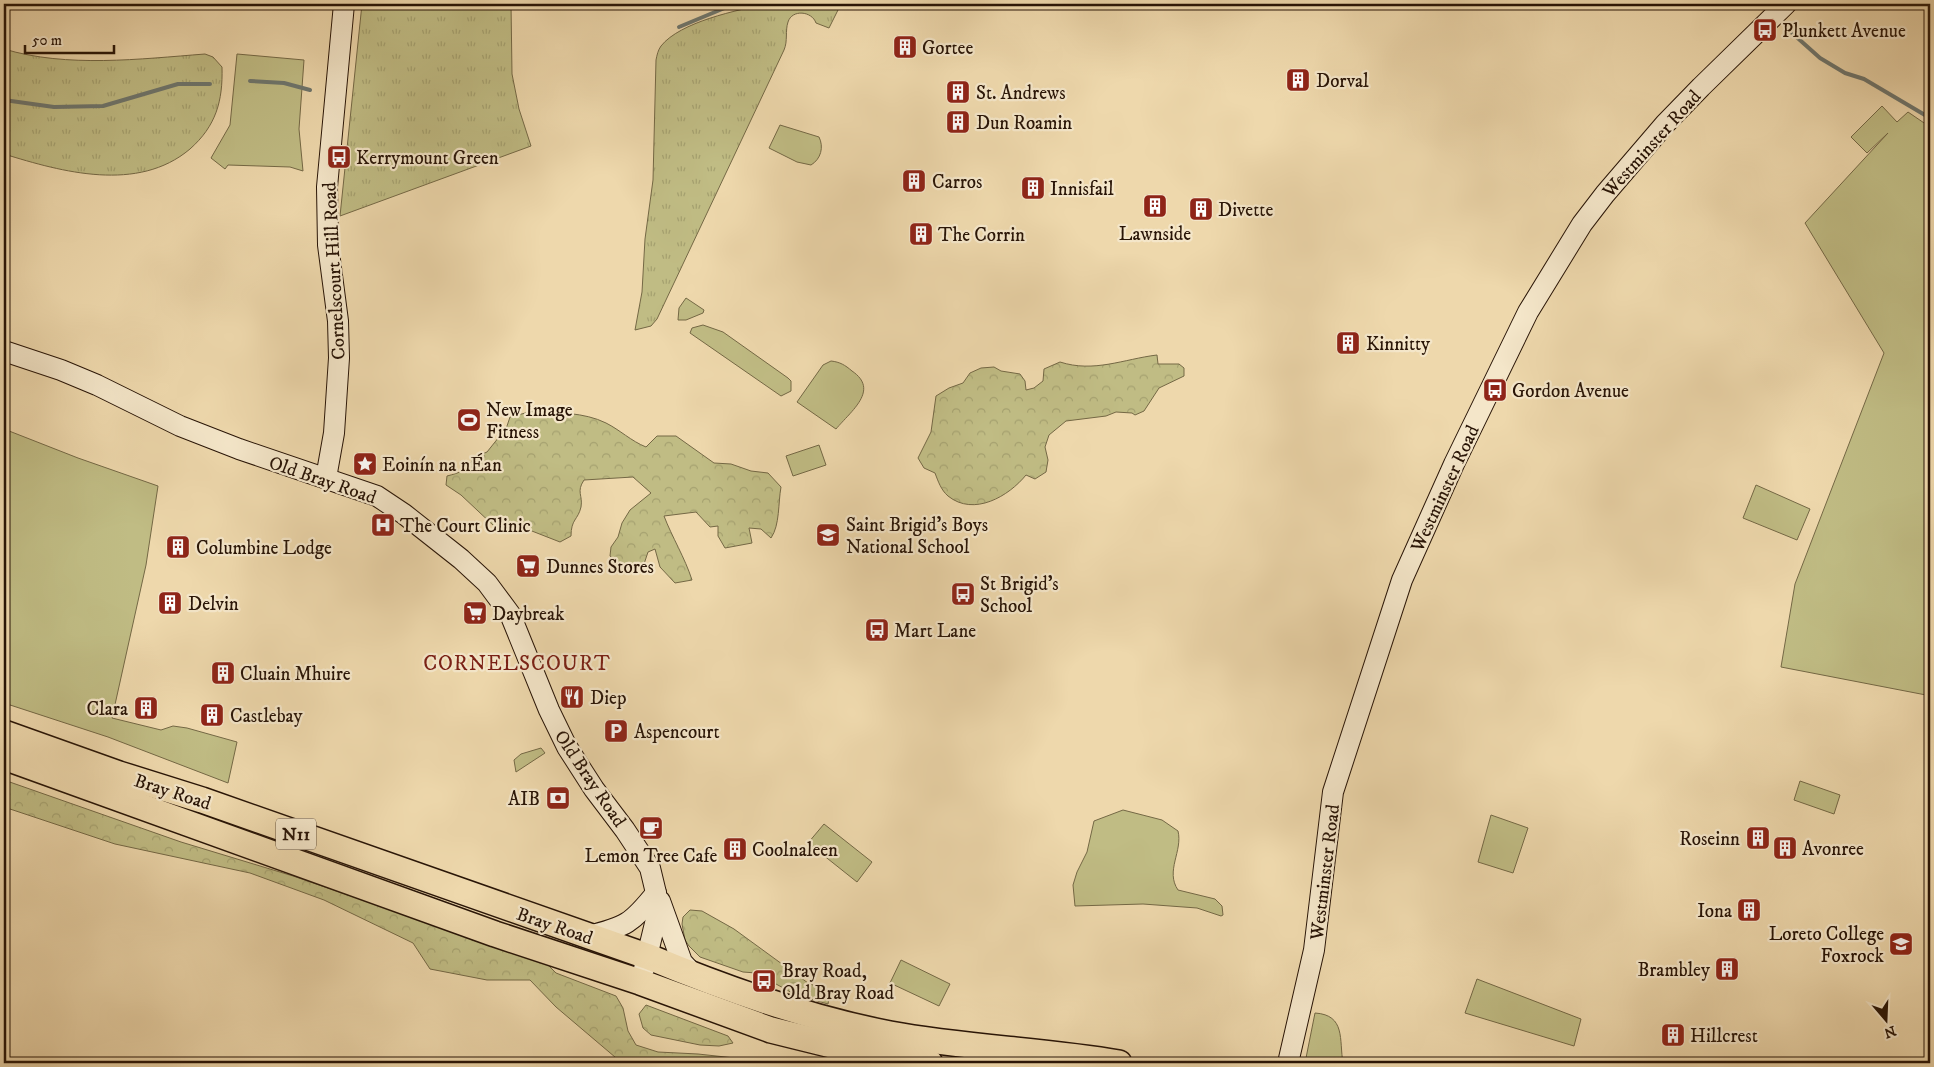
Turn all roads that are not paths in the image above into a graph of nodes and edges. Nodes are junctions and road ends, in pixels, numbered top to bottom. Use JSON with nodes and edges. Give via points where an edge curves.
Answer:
{"nodes":[{"id":1,"x":344,"y":4,"type":"edge"},
{"id":2,"x":1786,"y":4,"type":"edge"},
{"id":3,"x":4,"y":351,"type":"edge"},
{"id":4,"x":326,"y":478,"type":"junction"},
{"id":5,"x":4,"y":733,"type":"edge"},
{"id":6,"x":4,"y":757,"type":"edge"},
{"id":7,"x":656,"y":892,"type":"junction"},
{"id":8,"x":588,"y":936,"type":"junction"},
{"id":9,"x":648,"y":957,"type":"junction"},
{"id":10,"x":695,"y":976,"type":"junction"},
{"id":11,"x":640,"y":982,"type":"junction"},
{"id":12,"x":930,"y":1063,"type":"edge"},
{"id":13,"x":1119,"y":1063,"type":"edge"},
{"id":14,"x":1288,"y":1063,"type":"edge"}],
"edges":[{"from":1,"to":4,"type":"street","name":"Cornelscourt Hill Road","via":[[327,187],[328,245],[338,321],[339,358],[334,433]]},
{"from":2,"to":14,"type":"street","name":"Westminster Road","via":[[1665,124],[1582,224],[1528,312],[1454,464],[1402,580],[1334,792],[1314,950]]},
{"from":3,"to":4,"type":"street","name":"Old Bray Road","via":[[79,378],[239,450]]},
{"from":4,"to":7,"type":"street","name":"Old Bray Road","via":[[390,503],[461,559],[494,590],[510,614],[567,747],[644,857]]},
{"from":5,"to":8,"type":"highway","name":"Bray Road","number":"N11"},
{"from":6,"to":11,"type":"highway","name":"Bray Road","number":"N11"},
{"from":7,"to":8,"type":"street","via":[[626,925]]},
{"from":7,"to":9,"type":"street","name":"Old Bray Road","via":[[657,915]]},
{"from":7,"to":10,"type":"street","via":[[682,962]]},
{"from":8,"to":9,"type":"highway","name":"Bray Road","number":"N11"},
{"from":9,"to":10,"type":"highway","name":"Bray Road","number":"N11"},
{"from":9,"to":11,"type":"street","name":"Old Bray Road"},
{"from":10,"to":13,"type":"highway","name":"Bray Road","number":"N11","via":[[764,1000],[890,1034]]},
{"from":11,"to":12,"type":"highway","name":"Bray Road","number":"N11","via":[[771,1030],[860,1052]]}]}
